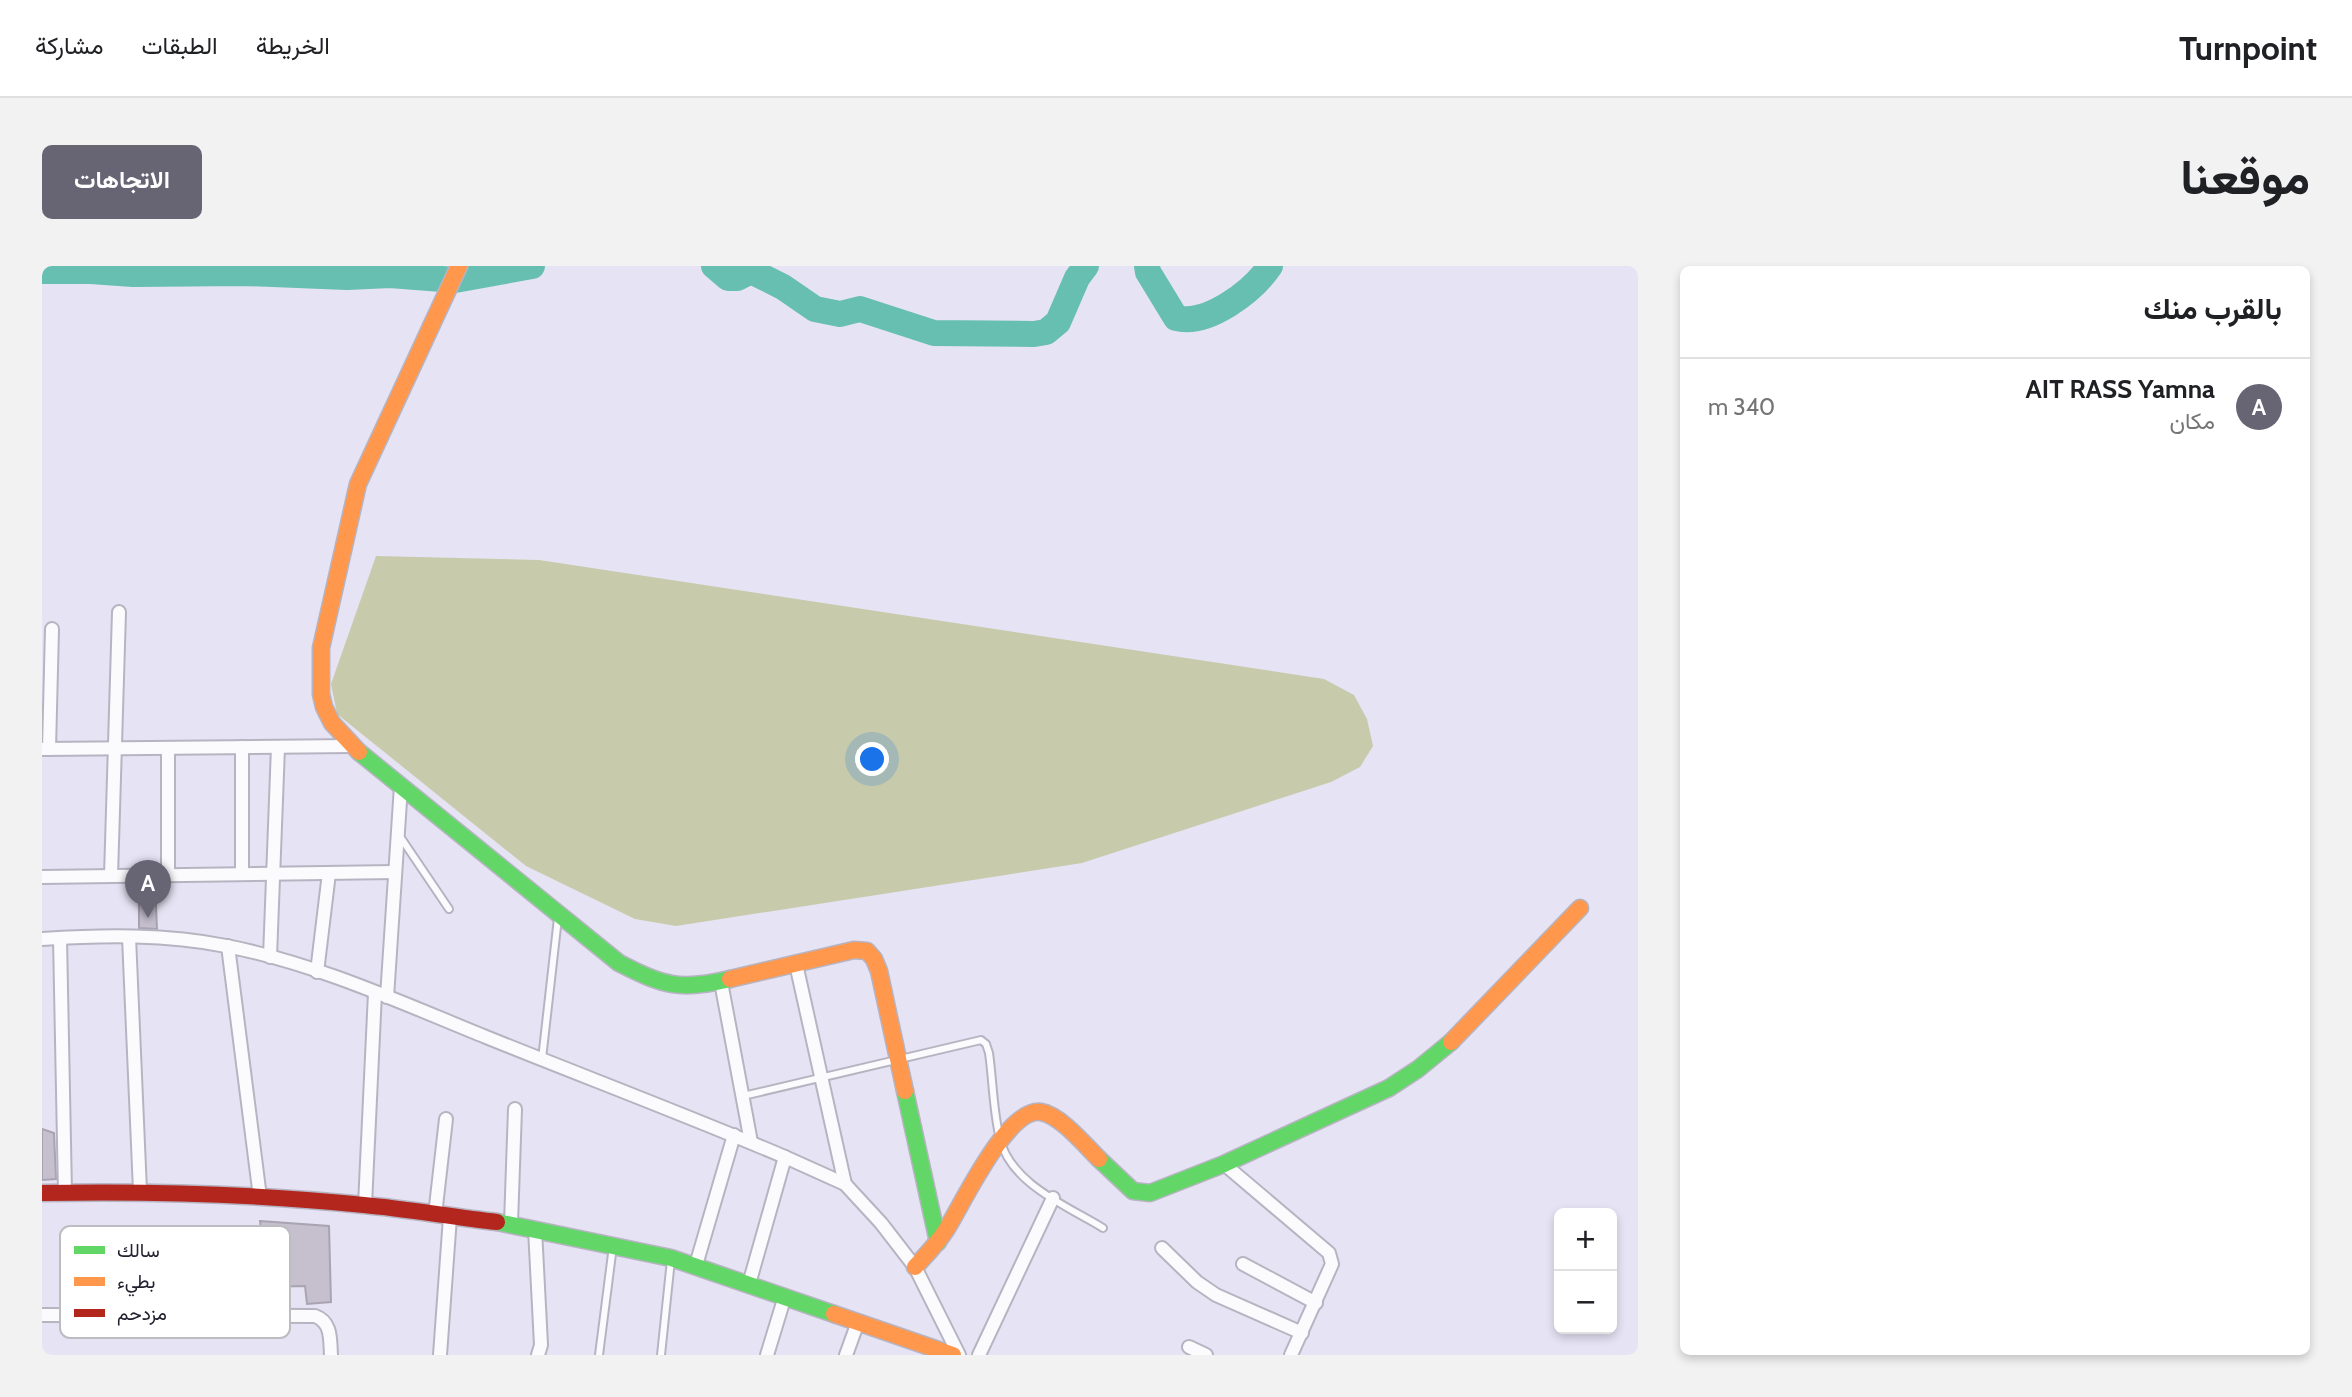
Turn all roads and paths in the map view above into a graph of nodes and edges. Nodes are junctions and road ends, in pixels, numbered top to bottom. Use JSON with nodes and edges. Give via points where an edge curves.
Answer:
{"nodes":[{"id":1,"x":459,"y":266,"type":"edge"},
{"id":2,"x":118,"y":612,"type":"dead end"},
{"id":3,"x":52,"y":629,"type":"dead end"},
{"id":4,"x":352,"y":746,"type":"junction"},
{"id":5,"x":242,"y":747,"type":"junction"},
{"id":6,"x":278,"y":747,"type":"junction"},
{"id":7,"x":168,"y":748,"type":"junction"},
{"id":8,"x":46,"y":749,"type":"edge"},
{"id":9,"x":114,"y":749,"type":"junction"},
{"id":10,"x":401,"y":786,"type":"junction"},
{"id":11,"x":398,"y":833,"type":"junction"},
{"id":12,"x":395,"y":872,"type":"junction"},
{"id":13,"x":330,"y":873,"type":"junction"},
{"id":14,"x":242,"y":874,"type":"junction"},
{"id":15,"x":273,"y":874,"type":"junction"},
{"id":16,"x":168,"y":875,"type":"junction"},
{"id":17,"x":111,"y":876,"type":"junction"},
{"id":18,"x":42,"y":877,"type":"edge"},
{"id":19,"x":1580,"y":908,"type":"dead end"},
{"id":20,"x":449,"y":909,"type":"dead end"},
{"id":21,"x":559,"y":913,"type":"junction"},
{"id":22,"x":129,"y":937,"type":"junction"},
{"id":23,"x":60,"y":938,"type":"junction"},
{"id":24,"x":42,"y":939,"type":"edge"},
{"id":25,"x":228,"y":946,"type":"junction"},
{"id":26,"x":270,"y":957,"type":"junction"},
{"id":27,"x":796,"y":964,"type":"junction"},
{"id":28,"x":317,"y":972,"type":"junction"},
{"id":29,"x":721,"y":982,"type":"junction"},
{"id":30,"x":381,"y":995,"type":"junction"},
{"id":31,"x":542,"y":1059,"type":"junction"},
{"id":32,"x":898,"y":1059,"type":"junction"},
{"id":33,"x":821,"y":1078,"type":"junction"},
{"id":34,"x":743,"y":1096,"type":"junction"},
{"id":35,"x":515,"y":1109,"type":"dead end"},
{"id":36,"x":446,"y":1119,"type":"dead end"},
{"id":37,"x":734,"y":1135,"type":"junction"},
{"id":38,"x":1000,"y":1139,"type":"junction"},
{"id":39,"x":751,"y":1142,"type":"junction"},
{"id":40,"x":785,"y":1157,"type":"junction"},
{"id":41,"x":1224,"y":1164,"type":"junction"},
{"id":42,"x":845,"y":1184,"type":"junction"},
{"id":43,"x":141,"y":1191,"type":"junction"},
{"id":44,"x":42,"y":1193,"type":"edge"},
{"id":45,"x":65,"y":1193,"type":"junction"},
{"id":46,"x":260,"y":1197,"type":"junction"},
{"id":47,"x":1053,"y":1198,"type":"junction"},
{"id":48,"x":365,"y":1205,"type":"junction"},
{"id":49,"x":443,"y":1216,"type":"junction"},
{"id":50,"x":511,"y":1223,"type":"junction"},
{"id":51,"x":1103,"y":1228,"type":"dead end"},
{"id":52,"x":535,"y":1229,"type":"junction"},
{"id":53,"x":938,"y":1242,"type":"junction"},
{"id":54,"x":613,"y":1245,"type":"junction"},
{"id":55,"x":1162,"y":1248,"type":"dead end"},
{"id":56,"x":671,"y":1258,"type":"junction"},
{"id":57,"x":1243,"y":1264,"type":"dead end"},
{"id":58,"x":696,"y":1265,"type":"junction"},
{"id":59,"x":915,"y":1267,"type":"junction"},
{"id":60,"x":749,"y":1284,"type":"junction"},
{"id":61,"x":785,"y":1296,"type":"junction"},
{"id":62,"x":1316,"y":1303,"type":"junction"},
{"id":63,"x":42,"y":1315,"type":"edge"},
{"id":64,"x":60,"y":1315,"type":"edge"},
{"id":65,"x":290,"y":1316,"type":"edge"},
{"id":66,"x":858,"y":1322,"type":"junction"},
{"id":67,"x":1302,"y":1333,"type":"junction"},
{"id":68,"x":1189,"y":1347,"type":"dead end"},
{"id":69,"x":540,"y":1352,"type":"edge"},
{"id":70,"x":331,"y":1355,"type":"edge"},
{"id":71,"x":440,"y":1355,"type":"edge"},
{"id":72,"x":599,"y":1355,"type":"edge"},
{"id":73,"x":661,"y":1355,"type":"edge"},
{"id":74,"x":766,"y":1355,"type":"edge"},
{"id":75,"x":846,"y":1355,"type":"edge"},
{"id":76,"x":953,"y":1355,"type":"edge"},
{"id":77,"x":959,"y":1355,"type":"edge"},
{"id":78,"x":979,"y":1355,"type":"edge"},
{"id":79,"x":1206,"y":1355,"type":"edge"},
{"id":80,"x":1291,"y":1355,"type":"edge"}],
"edges":[{"from":1,"to":4,"type":"street","via":[[358,484],[321,648],[324,707]]},
{"from":2,"to":9,"type":"street"},
{"from":3,"to":8,"type":"street"},
{"from":4,"to":6,"type":"street"},
{"from":4,"to":10,"type":"street"},
{"from":5,"to":6,"type":"street"},
{"from":5,"to":7,"type":"street"},
{"from":5,"to":14,"type":"street"},
{"from":6,"to":15,"type":"street"},
{"from":7,"to":9,"type":"street"},
{"from":7,"to":16,"type":"street"},
{"from":8,"to":9,"type":"street"},
{"from":9,"to":17,"type":"street"},
{"from":10,"to":11,"type":"street"},
{"from":10,"to":21,"type":"street"},
{"from":11,"to":12,"type":"street"},
{"from":11,"to":20,"type":"lane"},
{"from":12,"to":13,"type":"street"},
{"from":12,"to":30,"type":"street"},
{"from":13,"to":15,"type":"street"},
{"from":13,"to":28,"type":"street"},
{"from":14,"to":15,"type":"street"},
{"from":14,"to":16,"type":"street"},
{"from":15,"to":26,"type":"street"},
{"from":16,"to":17,"type":"street"},
{"from":17,"to":18,"type":"street"},
{"from":19,"to":41,"type":"street","via":[[1455,1039],[1418,1069],[1389,1088]]},
{"from":21,"to":29,"type":"street","via":[[619,963],[663,984],[683,987]]},
{"from":21,"to":31,"type":"lane"},
{"from":22,"to":23,"type":"street"},
{"from":22,"to":25,"type":"street"},
{"from":22,"to":43,"type":"street"},
{"from":23,"to":24,"type":"street"},
{"from":23,"to":45,"type":"street"},
{"from":25,"to":26,"type":"street"},
{"from":25,"to":46,"type":"street"},
{"from":26,"to":28,"type":"street"},
{"from":27,"to":29,"type":"street"},
{"from":27,"to":32,"type":"street","via":[[867,951],[879,971]]},
{"from":27,"to":33,"type":"street"},
{"from":28,"to":30,"type":"street"},
{"from":29,"to":34,"type":"street"},
{"from":30,"to":31,"type":"street"},
{"from":30,"to":48,"type":"street"},
{"from":31,"to":37,"type":"street"},
{"from":32,"to":33,"type":"lane"},
{"from":32,"to":38,"type":"lane","via":[[981,1040],[989,1053]]},
{"from":32,"to":53,"type":"street"},
{"from":33,"to":34,"type":"lane"},
{"from":33,"to":42,"type":"street"},
{"from":34,"to":39,"type":"street"},
{"from":35,"to":50,"type":"street"},
{"from":36,"to":49,"type":"street"},
{"from":37,"to":39,"type":"street"},
{"from":37,"to":58,"type":"street"},
{"from":38,"to":41,"type":"street","via":[[1031,1113],[1047,1114],[1133,1191],[1141,1193]]},
{"from":38,"to":47,"type":"lane","via":[[1023,1178]]},
{"from":38,"to":53,"type":"street"},
{"from":39,"to":40,"type":"street"},
{"from":40,"to":42,"type":"street"},
{"from":40,"to":60,"type":"street"},
{"from":41,"to":62,"type":"street","via":[[1329,1253],[1332,1264]]},
{"from":42,"to":59,"type":"street"},
{"from":43,"to":45,"type":"street"},
{"from":43,"to":46,"type":"street"},
{"from":44,"to":45,"type":"street"},
{"from":46,"to":48,"type":"street"},
{"from":47,"to":51,"type":"lane"},
{"from":47,"to":78,"type":"street"},
{"from":48,"to":49,"type":"street"},
{"from":49,"to":50,"type":"street"},
{"from":49,"to":71,"type":"street"},
{"from":50,"to":52,"type":"street"},
{"from":52,"to":54,"type":"street"},
{"from":52,"to":69,"type":"street"},
{"from":53,"to":59,"type":"street"},
{"from":54,"to":56,"type":"street"},
{"from":54,"to":72,"type":"lane"},
{"from":55,"to":67,"type":"street","via":[[1216,1295]]},
{"from":56,"to":58,"type":"street"},
{"from":56,"to":73,"type":"lane"},
{"from":57,"to":62,"type":"street"},
{"from":58,"to":60,"type":"street"},
{"from":59,"to":77,"type":"street"},
{"from":60,"to":61,"type":"street"},
{"from":61,"to":66,"type":"street"},
{"from":61,"to":74,"type":"street"},
{"from":62,"to":67,"type":"street"},
{"from":63,"to":64,"type":"street"},
{"from":65,"to":70,"type":"street","via":[[315,1316],[325,1322]]},
{"from":66,"to":75,"type":"street"},
{"from":66,"to":76,"type":"street"},
{"from":67,"to":80,"type":"street"},
{"from":68,"to":79,"type":"street"}]}
